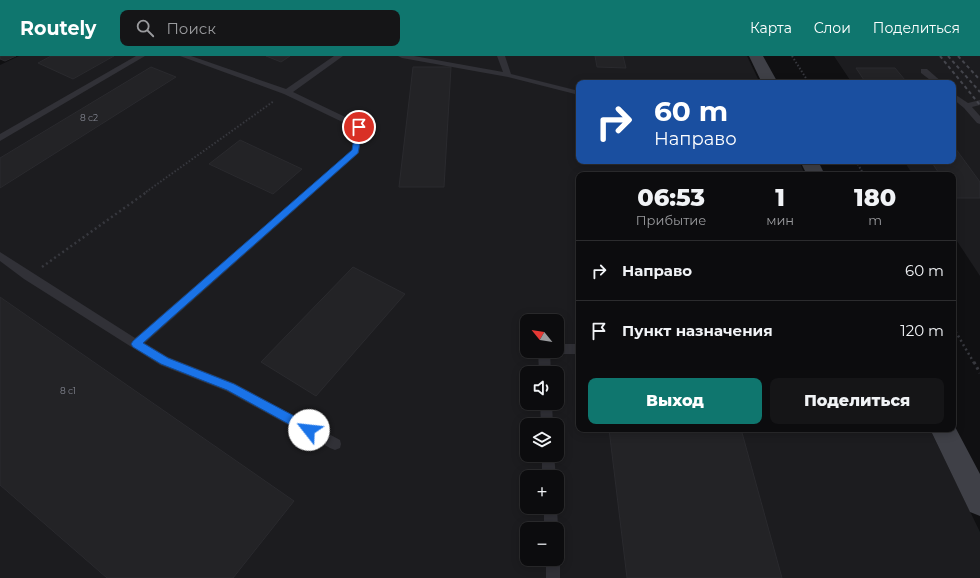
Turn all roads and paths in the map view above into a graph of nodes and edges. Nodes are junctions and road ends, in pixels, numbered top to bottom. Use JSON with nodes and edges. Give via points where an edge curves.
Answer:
{"nodes":[{"id":1,"x":141,"y":56,"type":"edge"},
{"id":2,"x":184,"y":56,"type":"edge"},
{"id":3,"x":340,"y":56,"type":"edge"},
{"id":4,"x":402,"y":56,"type":"edge"},
{"id":5,"x":501,"y":56,"type":"edge"},
{"id":6,"x":756,"y":56,"type":"edge"},
{"id":7,"x":792,"y":56,"type":"edge"},
{"id":8,"x":924,"y":71,"type":"dead end"},
{"id":9,"x":508,"y":75,"type":"junction"},
{"id":10,"x":768,"y":80,"type":"edge"},
{"id":11,"x":807,"y":80,"type":"edge"},
{"id":12,"x":935,"y":80,"type":"edge"},
{"id":13,"x":287,"y":92,"type":"junction"},
{"id":14,"x":576,"y":92,"type":"edge"},
{"id":15,"x":956,"y":97,"type":"edge"},
{"id":16,"x":980,"y":102,"type":"edge"},
{"id":17,"x":967,"y":106,"type":"junction"},
{"id":18,"x":980,"y":121,"type":"edge"},
{"id":19,"x":0,"y":138,"type":"edge"},
{"id":20,"x":0,"y":256,"type":"edge"},
{"id":21,"x":28,"y":276,"type":"junction"},
{"id":22,"x":956,"y":332,"type":"edge"},
{"id":23,"x":136,"y":344,"type":"junction"},
{"id":24,"x":564,"y":349,"type":"edge"},
{"id":25,"x":576,"y":349,"type":"edge"},
{"id":26,"x":980,"y":373,"type":"edge"},
{"id":27,"x":945,"y":432,"type":"edge"},
{"id":28,"x":335,"y":444,"type":"dead end"},
{"id":29,"x":980,"y":502,"type":"edge"},
{"id":30,"x":553,"y":566,"type":"edge"},
{"id":31,"x":554,"y":578,"type":"edge"}],
"edges":[{"from":1,"to":19,"type":"lane"},
{"from":2,"to":13,"type":"lane"},
{"from":3,"to":13,"type":"lane"},
{"from":4,"to":9,"type":"lane"},
{"from":5,"to":9,"type":"lane"},
{"from":6,"to":10,"type":"main road"},
{"from":7,"to":11,"type":"path"},
{"from":8,"to":12,"type":"lane"},
{"from":9,"to":14,"type":"lane"},
{"from":13,"to":21,"type":"path"},
{"from":13,"to":23,"type":"lane","via":[[359,127],[356,151]]},
{"from":15,"to":17,"type":"lane"},
{"from":16,"to":17,"type":"lane"},
{"from":17,"to":18,"type":"lane"},
{"from":20,"to":21,"type":"lane"},
{"from":21,"to":23,"type":"lane"},
{"from":22,"to":26,"type":"path"},
{"from":23,"to":28,"type":"lane","via":[[164,361],[230,387]]},
{"from":24,"to":25,"type":"lane"},
{"from":27,"to":29,"type":"main road"},
{"from":30,"to":31,"type":"lane"}]}
